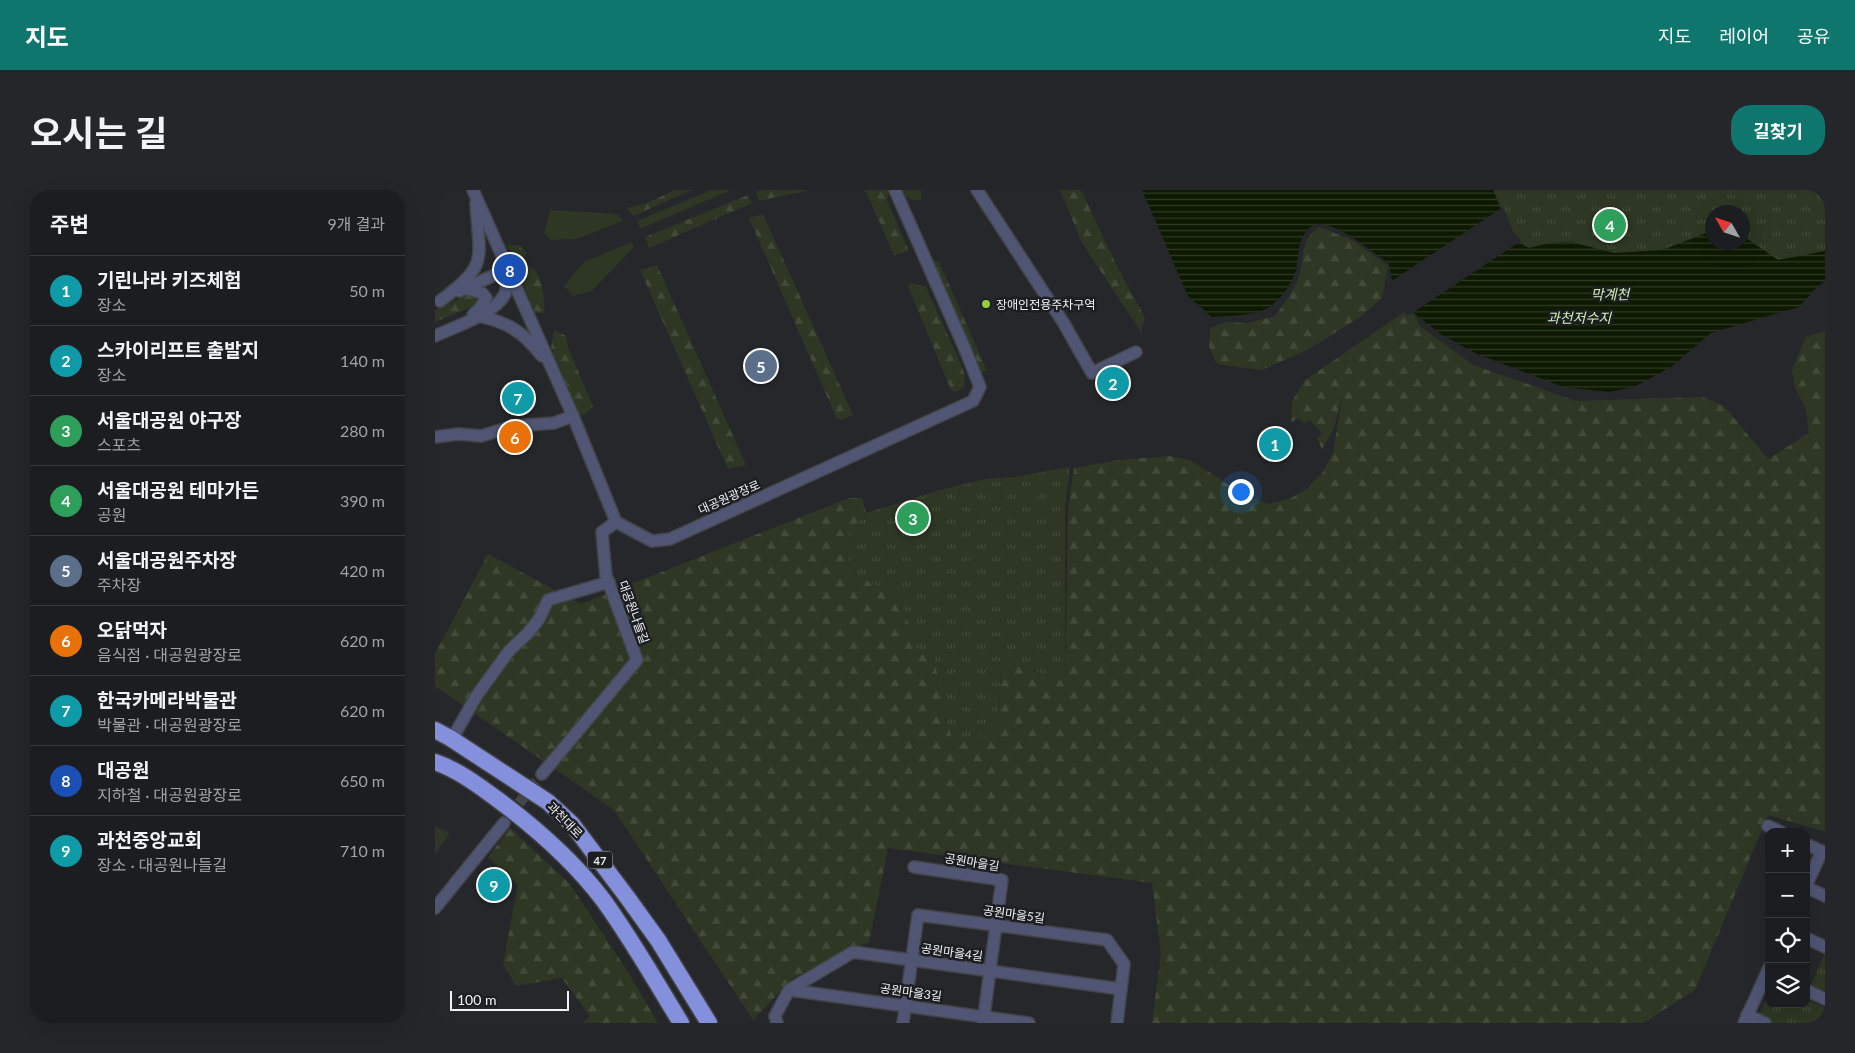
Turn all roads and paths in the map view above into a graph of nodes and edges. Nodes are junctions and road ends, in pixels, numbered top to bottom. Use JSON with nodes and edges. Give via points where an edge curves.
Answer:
{"nodes":[{"id":1,"x":895,"y":190,"type":"edge"},
{"id":2,"x":977,"y":190,"type":"edge"},
{"id":3,"x":475,"y":193,"type":"edge"},
{"id":4,"x":508,"y":269,"type":"junction"},
{"id":5,"x":464,"y":288,"type":"junction"},
{"id":6,"x":437,"y":302,"type":"edge"},
{"id":7,"x":478,"y":316,"type":"junction"},
{"id":8,"x":464,"y":323,"type":"junction"},
{"id":9,"x":435,"y":336,"type":"edge"},
{"id":10,"x":1136,"y":352,"type":"dead end"},
{"id":11,"x":553,"y":372,"type":"junction"},
{"id":12,"x":573,"y":416,"type":"junction"},
{"id":13,"x":435,"y":437,"type":"edge"},
{"id":14,"x":616,"y":522,"type":"junction"},
{"id":15,"x":609,"y":582,"type":"junction"},
{"id":16,"x":435,"y":730,"type":"edge"},
{"id":17,"x":446,"y":738,"type":"edge"},
{"id":18,"x":436,"y":762,"type":"edge"},
{"id":19,"x":542,"y":774,"type":"tunnel mouth"},
{"id":20,"x":504,"y":823,"type":"tunnel mouth"},
{"id":21,"x":1768,"y":826,"type":"dead end"},
{"id":22,"x":1772,"y":828,"type":"edge"},
{"id":23,"x":1810,"y":846,"type":"edge"},
{"id":24,"x":1824,"y":852,"type":"edge"},
{"id":25,"x":914,"y":867,"type":"dead end"},
{"id":26,"x":1810,"y":878,"type":"edge"},
{"id":27,"x":1810,"y":888,"type":"edge"},
{"id":28,"x":1825,"y":896,"type":"edge"},
{"id":29,"x":435,"y":908,"type":"edge"},
{"id":30,"x":996,"y":925,"type":"junction"},
{"id":31,"x":1810,"y":940,"type":"edge"},
{"id":32,"x":1825,"y":947,"type":"edge"},
{"id":33,"x":913,"y":960,"type":"junction"},
{"id":34,"x":989,"y":971,"type":"junction"},
{"id":35,"x":1765,"y":977,"type":"edge"},
{"id":36,"x":1121,"y":989,"type":"junction"},
{"id":37,"x":789,"y":990,"type":"junction"},
{"id":38,"x":1810,"y":992,"type":"edge"},
{"id":39,"x":1825,"y":999,"type":"edge"},
{"id":40,"x":905,"y":1005,"type":"junction"},
{"id":41,"x":1745,"y":1019,"type":"edge"},
{"id":42,"x":983,"y":1020,"type":"edge"},
{"id":43,"x":681,"y":1023,"type":"edge"},
{"id":44,"x":709,"y":1023,"type":"edge"},
{"id":45,"x":777,"y":1023,"type":"edge"},
{"id":46,"x":903,"y":1023,"type":"edge"},
{"id":47,"x":1029,"y":1023,"type":"edge"},
{"id":48,"x":1117,"y":1023,"type":"edge"},
{"id":49,"x":1765,"y":1023,"type":"edge"}],
"edges":[{"from":1,"to":14,"type":"street","name":"대공원광장로","via":[[980,387],[973,401],[669,539],[652,541]]},
{"from":2,"to":10,"type":"street","via":[[1093,373]]},
{"from":3,"to":4,"type":"street"},
{"from":3,"to":6,"type":"street","via":[[480,250],[476,268],[462,284]]},
{"from":4,"to":5,"type":"street"},
{"from":4,"to":7,"type":"street","via":[[505,294],[495,306]]},
{"from":4,"to":11,"type":"street"},
{"from":5,"to":6,"type":"street"},
{"from":5,"to":8,"type":"street","via":[[482,293],[485,298],[481,307]]},
{"from":7,"to":8,"type":"street"},
{"from":7,"to":11,"type":"street","via":[[514,328],[528,339]]},
{"from":8,"to":9,"type":"street"},
{"from":11,"to":12,"type":"street"},
{"from":12,"to":13,"type":"street","via":[[554,423],[514,426],[481,436]]},
{"from":12,"to":14,"type":"street"},
{"from":14,"to":15,"type":"street","name":"대공원나들길","via":[[602,532]]},
{"from":15,"to":17,"type":"street","via":[[548,600],[539,619],[509,651]]},
{"from":15,"to":19,"type":"street","name":"대공원나들길","via":[[637,660]]},
{"from":16,"to":17,"type":"highway","name":"과천대로","number":"47"},
{"from":17,"to":44,"type":"highway","name":"과천대로","number":"47","via":[[548,802],[572,824],[658,940]]},
{"from":18,"to":43,"type":"highway","name":"과천대로","number":"47","via":[[471,780],[509,808],[536,829],[580,873],[625,931]]},
{"from":20,"to":29,"type":"street"},
{"from":21,"to":22,"type":"street"},
{"from":23,"to":24,"type":"street"},
{"from":24,"to":26,"type":"street"},
{"from":25,"to":30,"type":"street","name":"공원마을길","via":[[1002,880]]},
{"from":27,"to":28,"type":"street"},
{"from":30,"to":33,"type":"street","name":"공원마을5길","via":[[918,914]]},
{"from":30,"to":34,"type":"street","name":"공원마을길"},
{"from":30,"to":36,"type":"street","name":"공원마을5길","via":[[1107,940],[1124,964]]},
{"from":31,"to":32,"type":"street"},
{"from":33,"to":34,"type":"street","name":"공원마을4길"},
{"from":33,"to":37,"type":"street","name":"공원마을4길","via":[[853,952]]},
{"from":33,"to":40,"type":"street"},
{"from":34,"to":36,"type":"street","name":"공원마을4길"},
{"from":34,"to":42,"type":"street","name":"공원마을길"},
{"from":35,"to":41,"type":"street"},
{"from":36,"to":48,"type":"street"},
{"from":37,"to":40,"type":"street","name":"공원마을3길"},
{"from":37,"to":45,"type":"street","via":[[775,1016]]},
{"from":38,"to":39,"type":"street"},
{"from":40,"to":42,"type":"street","name":"공원마을3길"},
{"from":40,"to":46,"type":"street"},
{"from":41,"to":49,"type":"street"},
{"from":42,"to":47,"type":"street","name":"공원마을3길"}]}
